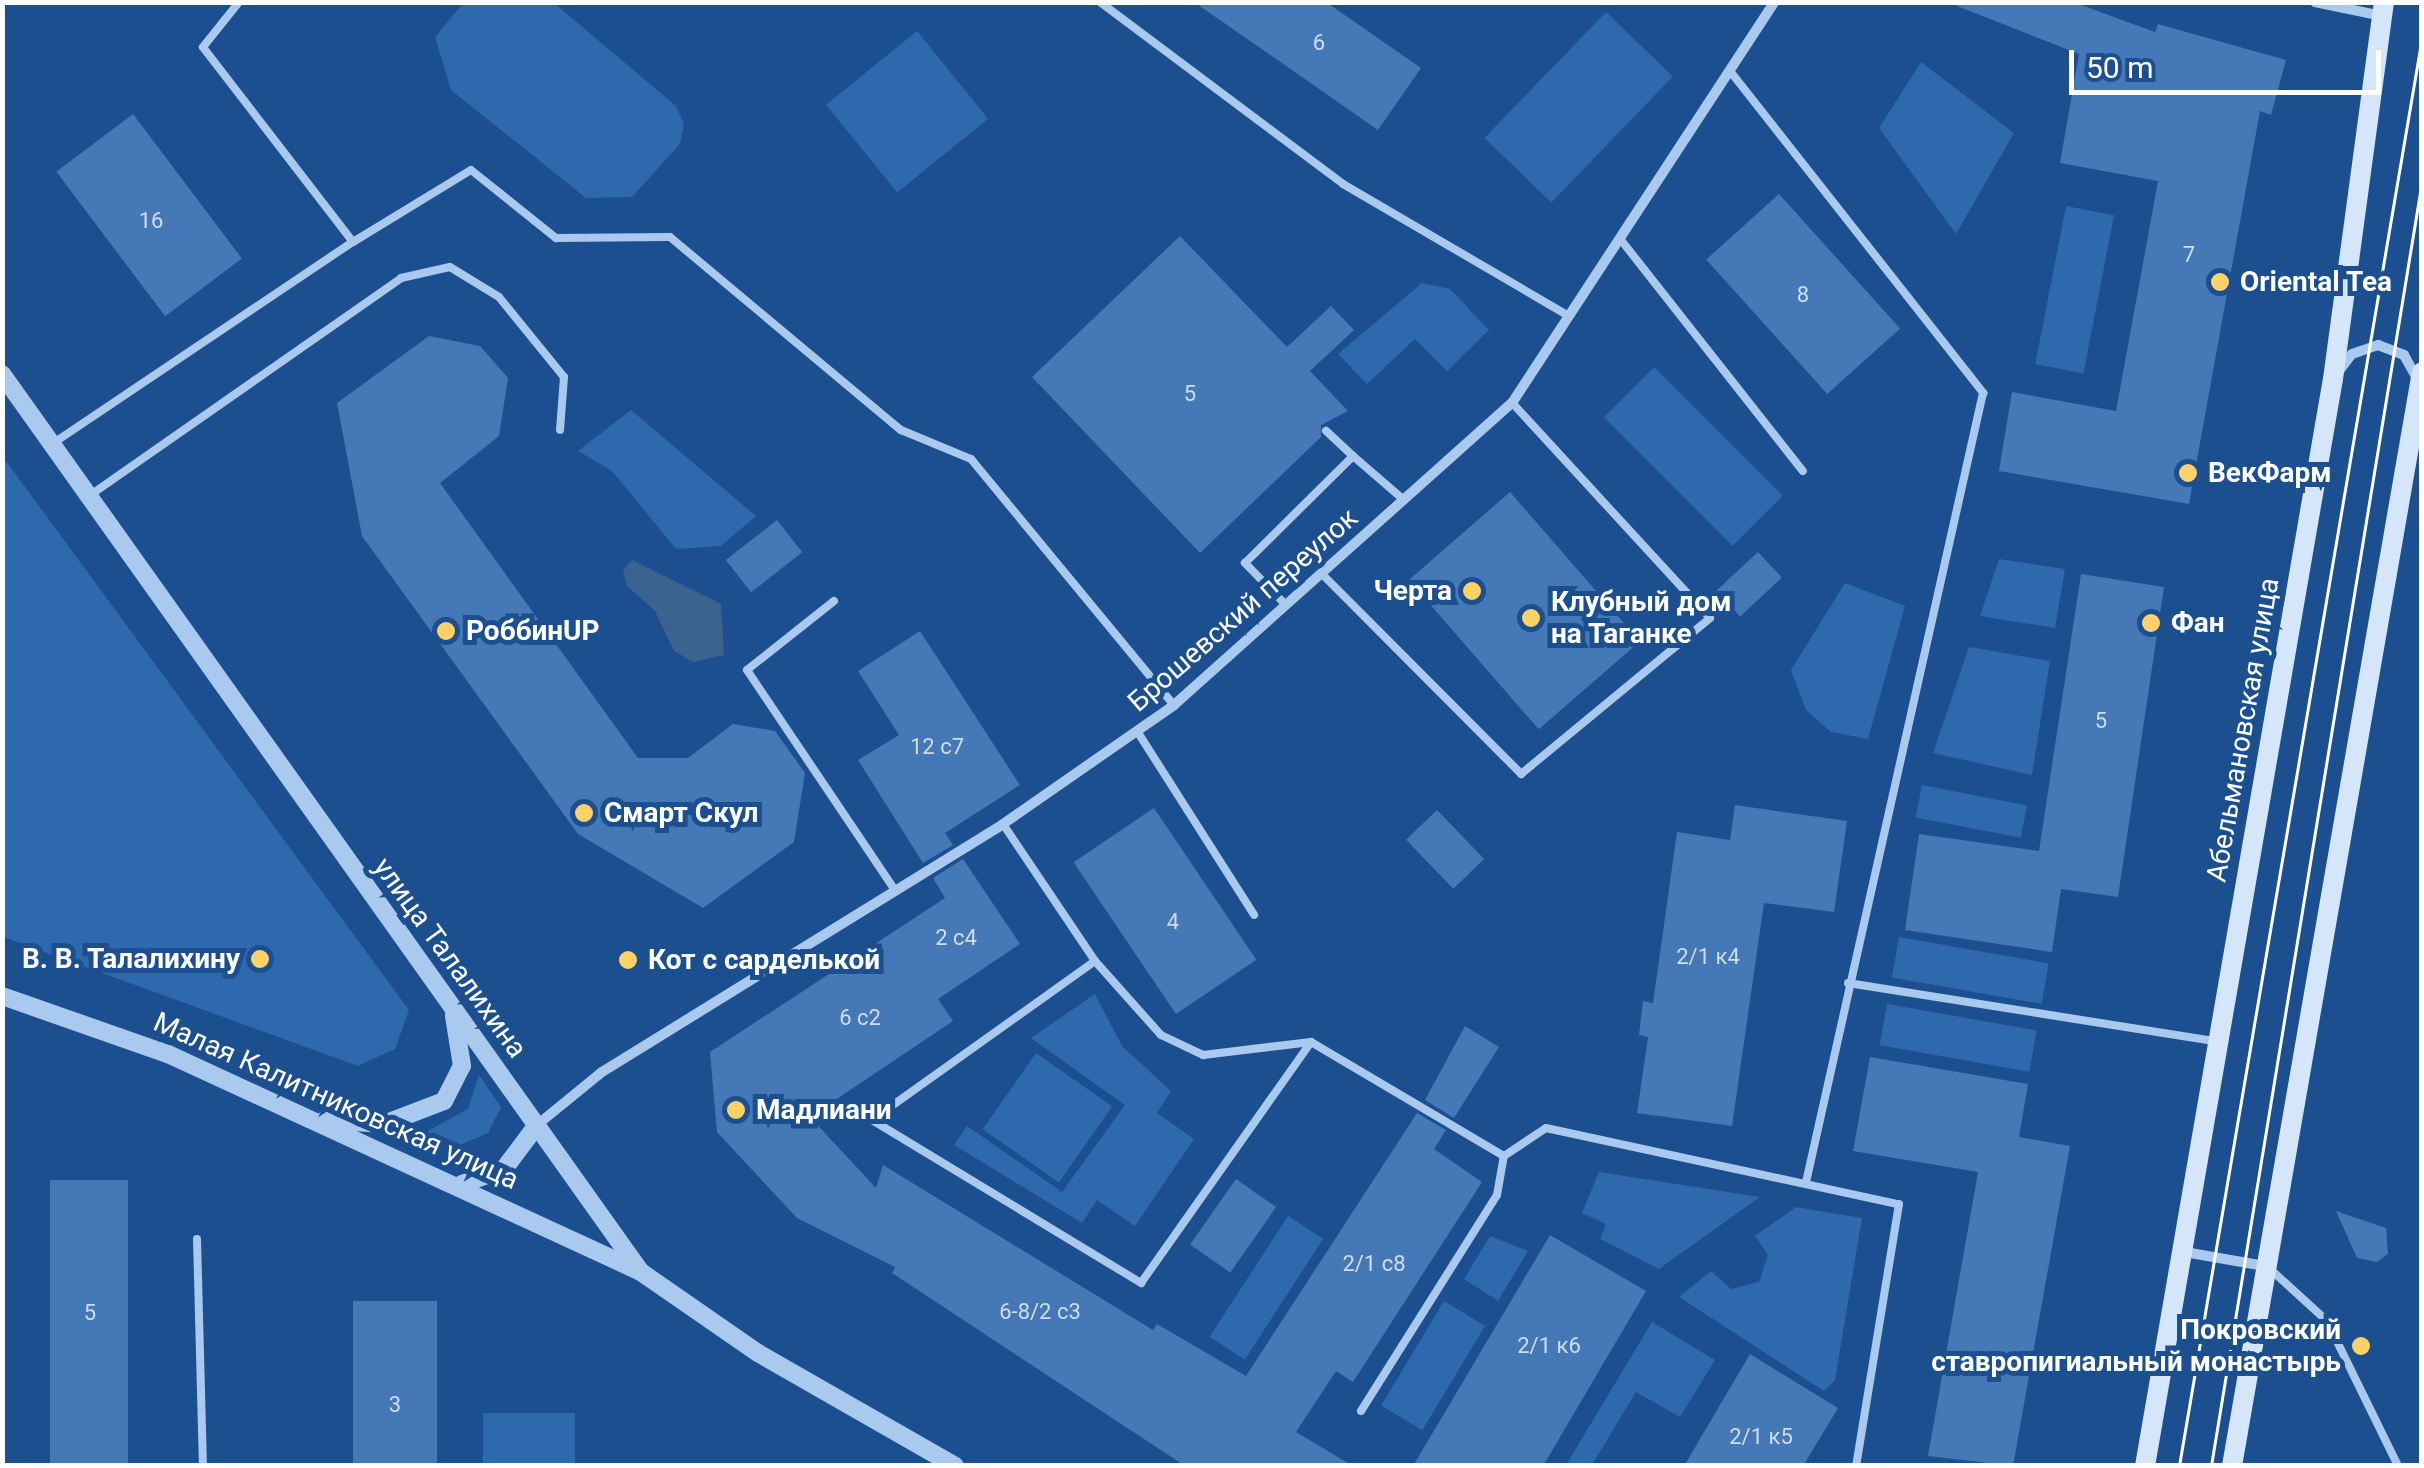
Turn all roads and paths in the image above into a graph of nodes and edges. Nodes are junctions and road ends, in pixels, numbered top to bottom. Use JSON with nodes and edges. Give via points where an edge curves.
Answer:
{"nodes":[{"id":1,"x":239,"y":2,"type":"edge"},
{"id":2,"x":1100,"y":2,"type":"edge"},
{"id":3,"x":1774,"y":2,"type":"edge"},
{"id":4,"x":2315,"y":2,"type":"edge"},
{"id":5,"x":2384,"y":9,"type":"edge"},
{"id":6,"x":1730,"y":70,"type":"junction"},
{"id":7,"x":1621,"y":240,"type":"junction"},
{"id":8,"x":353,"y":242,"type":"junction"},
{"id":9,"x":1570,"y":316,"type":"junction"},
{"id":10,"x":2,"y":374,"type":"edge"},
{"id":11,"x":2333,"y":379,"type":"junction"},
{"id":12,"x":2420,"y":382,"type":"edge"},
{"id":13,"x":1512,"y":402,"type":"junction"},
{"id":14,"x":560,"y":430,"type":"dead end"},
{"id":15,"x":1326,"y":432,"type":"dead end"},
{"id":16,"x":52,"y":444,"type":"junction"},
{"id":17,"x":1353,"y":456,"type":"junction"},
{"id":18,"x":2414,"y":459,"type":"edge"},
{"id":19,"x":1803,"y":471,"type":"dead end"},
{"id":20,"x":89,"y":496,"type":"junction"},
{"id":21,"x":1404,"y":500,"type":"junction"},
{"id":22,"x":1321,"y":573,"type":"junction"},
{"id":23,"x":834,"y":602,"type":"dead end"},
{"id":24,"x":1286,"y":605,"type":"junction"},
{"id":25,"x":1174,"y":705,"type":"junction"},
{"id":26,"x":1137,"y":731,"type":"junction"},
{"id":27,"x":1002,"y":824,"type":"junction"},
{"id":28,"x":892,"y":886,"type":"junction"},
{"id":29,"x":1254,"y":915,"type":"dead end"},
{"id":30,"x":1095,"y":961,"type":"junction"},
{"id":31,"x":1848,"y":983,"type":"junction"},
{"id":32,"x":2,"y":996,"type":"edge"},
{"id":33,"x":454,"y":1011,"type":"junction"},
{"id":34,"x":1312,"y":1042,"type":"junction"},
{"id":35,"x":2215,"y":1042,"type":"junction"},
{"id":36,"x":310,"y":1119,"type":"junction"},
{"id":37,"x":538,"y":1125,"type":"junction"},
{"id":38,"x":1504,"y":1156,"type":"junction"},
{"id":39,"x":1806,"y":1182,"type":"junction"},
{"id":40,"x":462,"y":1184,"type":"junction"},
{"id":41,"x":197,"y":1239,"type":"dead end"},
{"id":42,"x":2178,"y":1251,"type":"junction"},
{"id":43,"x":2264,"y":1266,"type":"junction"},
{"id":44,"x":641,"y":1272,"type":"junction"},
{"id":45,"x":1361,"y":1412,"type":"dead end"},
{"id":46,"x":203,"y":1466,"type":"edge"},
{"id":47,"x":955,"y":1466,"type":"edge"},
{"id":48,"x":1856,"y":1466,"type":"edge"},
{"id":49,"x":2145,"y":1466,"type":"edge"},
{"id":50,"x":2232,"y":1466,"type":"edge"},
{"id":51,"x":2398,"y":1466,"type":"edge"}],
"edges":[{"from":1,"to":8,"type":"lane","via":[[203,48]]},
{"from":2,"to":9,"type":"lane","via":[[1342,184]]},
{"from":3,"to":6,"type":"street","name":"Брошевский переулок"},
{"from":4,"to":5,"type":"street"},
{"from":5,"to":11,"type":"main road","name":"Абельмановская улица"},
{"from":6,"to":7,"type":"street","name":"Брошевский переулок"},
{"from":6,"to":31,"type":"lane","via":[[1983,394]]},
{"from":7,"to":9,"type":"street","name":"Брошевский переулок"},
{"from":7,"to":19,"type":"lane"},
{"from":8,"to":16,"type":"lane"},
{"from":8,"to":25,"type":"lane","via":[[471,170],[556,238],[670,237],[901,430],[971,458]]},
{"from":9,"to":13,"type":"street","name":"Брошевский переулок"},
{"from":10,"to":16,"type":"street","name":"улица Талалихина"},
{"from":11,"to":12,"type":"street","via":[[2352,354],[2378,345],[2412,366]]},
{"from":11,"to":35,"type":"main road","name":"Абельмановская улица"},
{"from":12,"to":18,"type":"main road"},
{"from":13,"to":21,"type":"street","name":"Брошевский переулок"},
{"from":13,"to":22,"type":"lane","via":[[1710,618],[1521,774]]},
{"from":14,"to":20,"type":"lane","via":[[564,377],[500,297],[450,267],[401,278]]},
{"from":15,"to":17,"type":"lane"},
{"from":16,"to":20,"type":"street","name":"улица Талалихина"},
{"from":17,"to":21,"type":"lane"},
{"from":17,"to":24,"type":"lane","via":[[1245,563]]},
{"from":18,"to":43,"type":"main road"},
{"from":20,"to":33,"type":"street","name":"улица Талалихина"},
{"from":21,"to":22,"type":"street","name":"Брошевский переулок"},
{"from":22,"to":24,"type":"street","name":"Брошевский переулок"},
{"from":23,"to":28,"type":"lane","via":[[747,670]]},
{"from":24,"to":25,"type":"street","name":"Брошевский переулок"},
{"from":25,"to":26,"type":"street","name":"Брошевский переулок"},
{"from":26,"to":27,"type":"street","name":"Брошевский переулок"},
{"from":26,"to":29,"type":"lane"},
{"from":27,"to":28,"type":"street","name":"Брошевский переулок"},
{"from":27,"to":30,"type":"lane"},
{"from":28,"to":37,"type":"street","name":"Брошевский переулок","via":[[602,1072]]},
{"from":30,"to":34,"type":"lane","via":[[1161,1035],[1203,1055]]},
{"from":30,"to":34,"type":"lane","via":[[872,1120],[1141,1283]]},
{"from":31,"to":35,"type":"lane"},
{"from":31,"to":39,"type":"lane"},
{"from":32,"to":36,"type":"street","name":"Малая Калитниковская улица","via":[[168,1054]]},
{"from":33,"to":36,"type":"street","via":[[462,1066],[444,1101],[384,1124]]},
{"from":33,"to":37,"type":"street","name":"улица Талалихина"},
{"from":34,"to":38,"type":"lane"},
{"from":35,"to":42,"type":"main road","name":"Абельмановская улица"},
{"from":36,"to":40,"type":"street","name":"Малая Калитниковская улица"},
{"from":37,"to":40,"type":"street","via":[[504,1169]]},
{"from":37,"to":44,"type":"street","name":"улица Талалихина"},
{"from":38,"to":39,"type":"lane","via":[[1546,1128]]},
{"from":38,"to":45,"type":"lane","via":[[1497,1195]]},
{"from":39,"to":48,"type":"lane","via":[[1899,1204]]},
{"from":40,"to":44,"type":"street","name":"Малая Калитниковская улица"},
{"from":41,"to":46,"type":"lane"},
{"from":42,"to":43,"type":"street"},
{"from":42,"to":49,"type":"main road","name":"Абельмановская улица"},
{"from":43,"to":50,"type":"main road"},
{"from":43,"to":51,"type":"lane","via":[[2327,1320]]},
{"from":44,"to":47,"type":"street","name":"улица Талалихина","via":[[758,1354]]}]}
